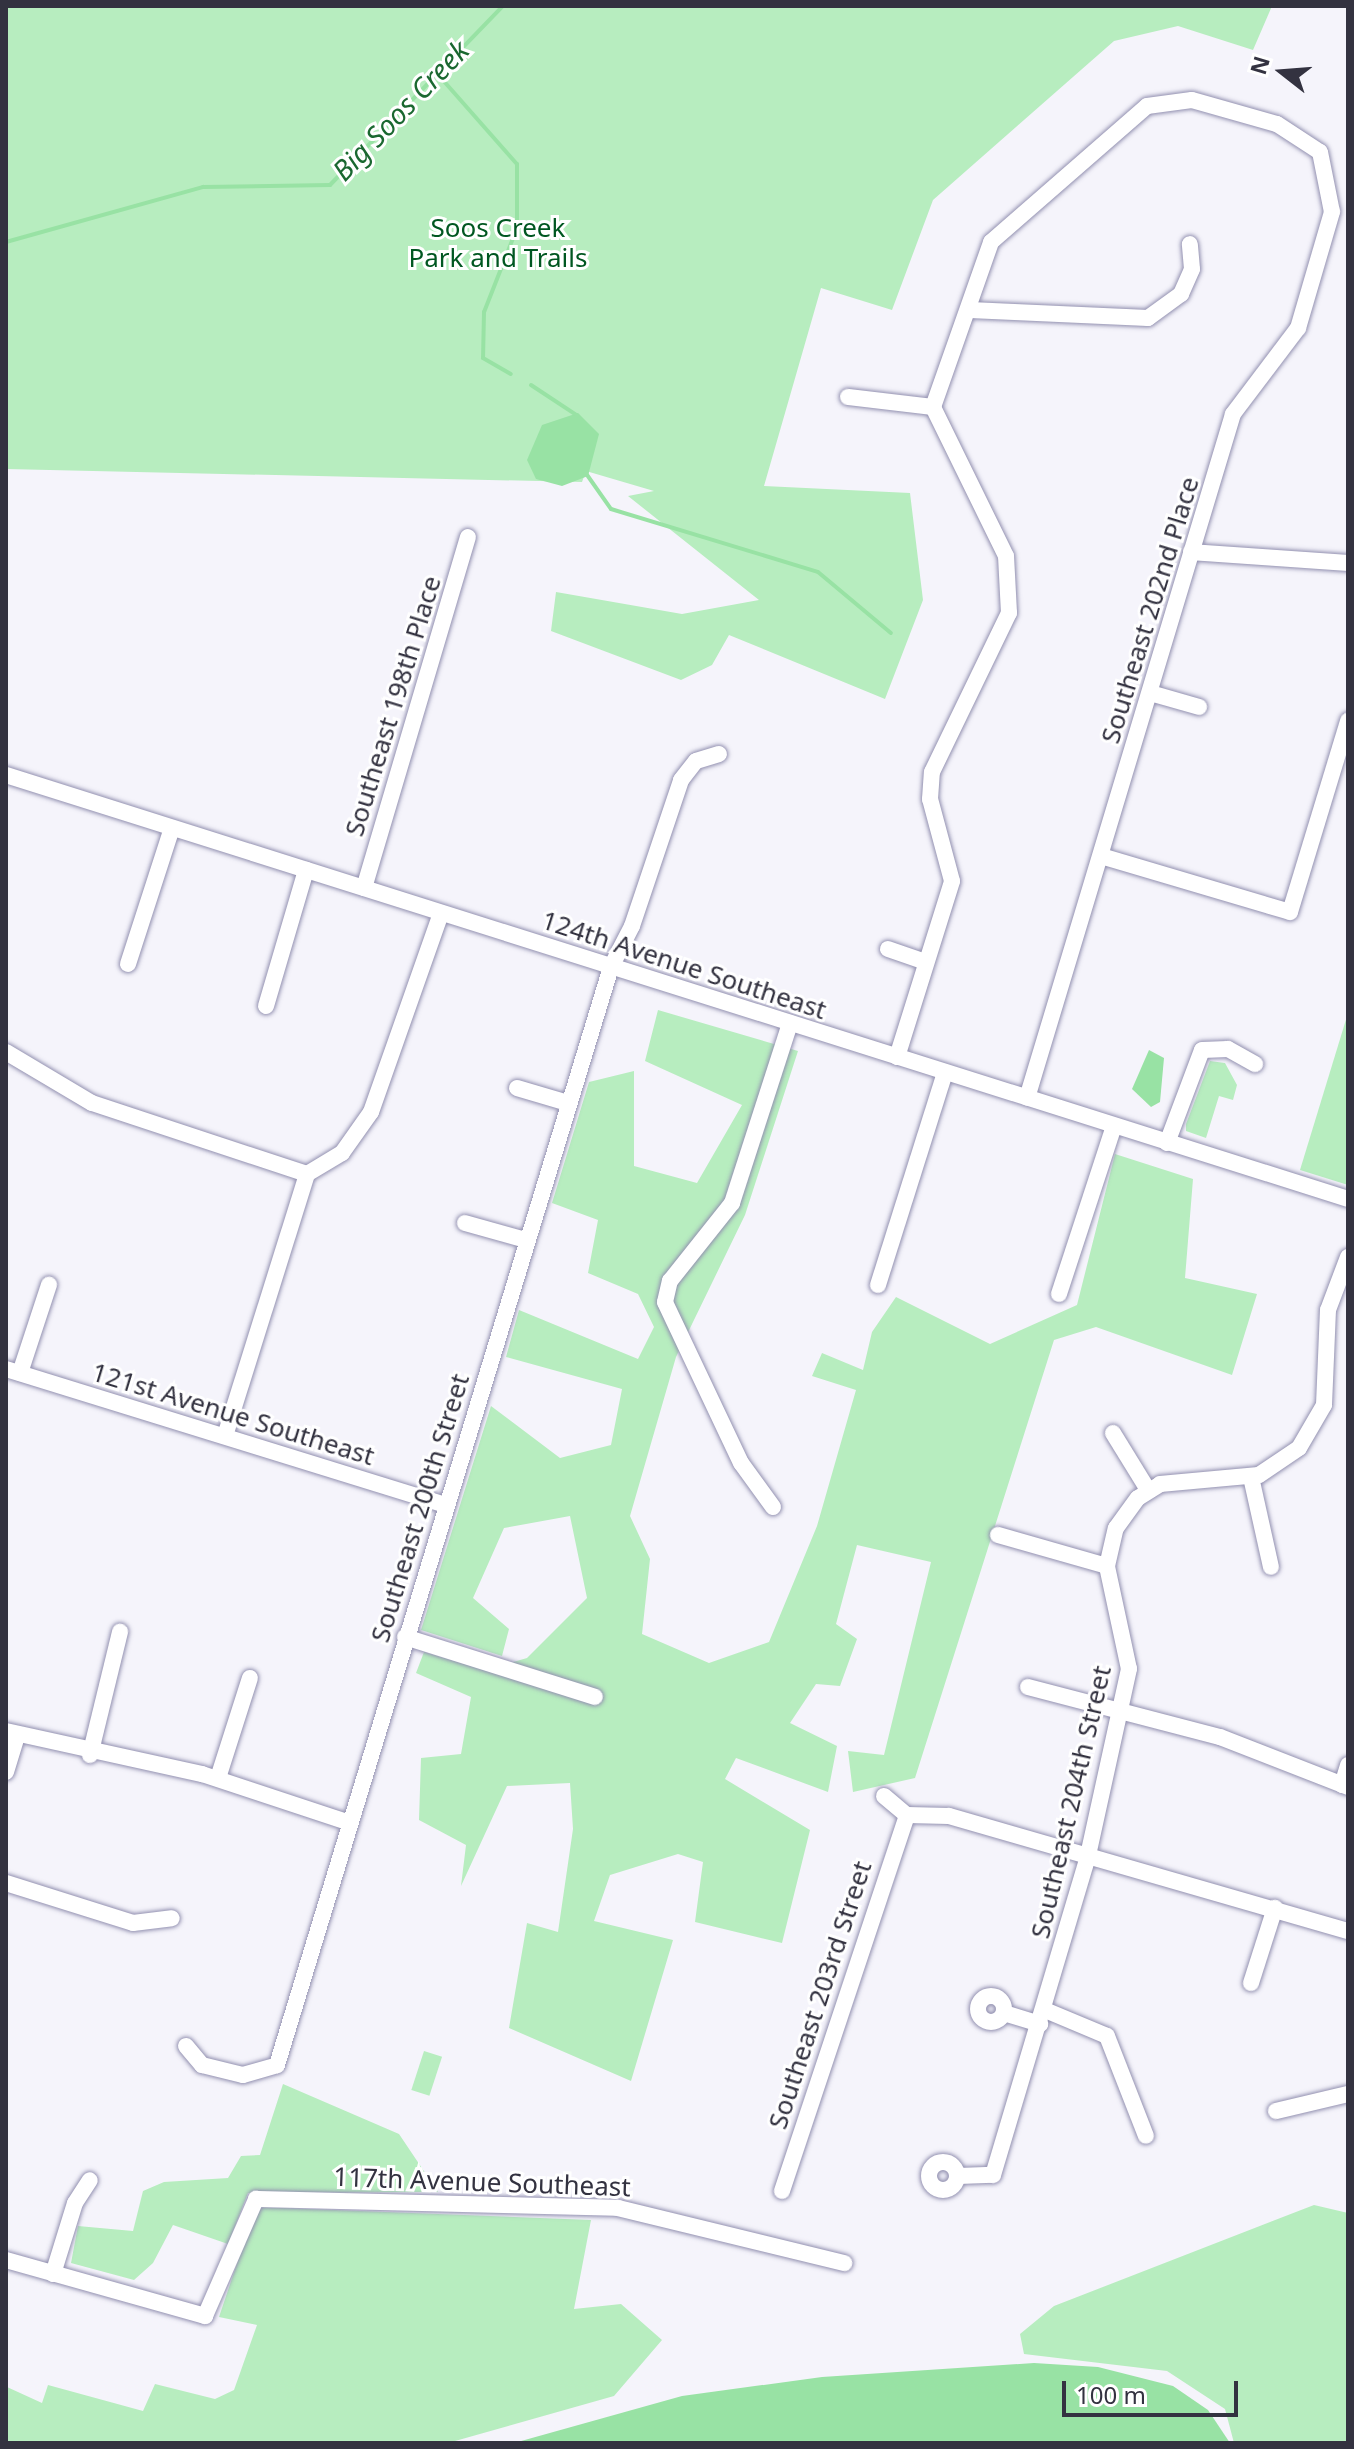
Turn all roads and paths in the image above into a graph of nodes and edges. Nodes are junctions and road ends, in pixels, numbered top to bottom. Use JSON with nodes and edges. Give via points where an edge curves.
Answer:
{"nodes":[{"id":1,"x":1190,"y":244,"type":"dead end"},
{"id":2,"x":970,"y":310,"type":"junction"},
{"id":3,"x":848,"y":397,"type":"dead end"},
{"id":4,"x":933,"y":407,"type":"junction"},
{"id":5,"x":468,"y":537,"type":"dead end"},
{"id":6,"x":1191,"y":552,"type":"junction"},
{"id":7,"x":1348,"y":563,"type":"edge"},
{"id":8,"x":1150,"y":693,"type":"junction"},
{"id":9,"x":1199,"y":707,"type":"dead end"},
{"id":10,"x":1348,"y":721,"type":"edge"},
{"id":11,"x":719,"y":754,"type":"dead end"},
{"id":12,"x":6,"y":775,"type":"edge"},
{"id":13,"x":172,"y":828,"type":"junction"},
{"id":14,"x":1101,"y":856,"type":"junction"},
{"id":15,"x":306,"y":870,"type":"junction"},
{"id":16,"x":364,"y":888,"type":"junction"},
{"id":17,"x":441,"y":913,"type":"junction"},
{"id":18,"x":888,"y":949,"type":"dead end"},
{"id":19,"x":925,"y":962,"type":"junction"},
{"id":20,"x":128,"y":964,"type":"dead end"},
{"id":21,"x":611,"y":967,"type":"junction"},
{"id":22,"x":266,"y":1006,"type":"dead end"},
{"id":23,"x":790,"y":1023,"type":"junction"},
{"id":24,"x":6,"y":1052,"type":"edge"},
{"id":25,"x":897,"y":1057,"type":"junction"},
{"id":26,"x":1255,"y":1064,"type":"dead end"},
{"id":27,"x":945,"y":1072,"type":"junction"},
{"id":28,"x":517,"y":1088,"type":"dead end"},
{"id":29,"x":1027,"y":1098,"type":"junction"},
{"id":30,"x":568,"y":1103,"type":"junction"},
{"id":31,"x":1114,"y":1126,"type":"junction"},
{"id":32,"x":1167,"y":1143,"type":"junction"},
{"id":33,"x":307,"y":1174,"type":"junction"},
{"id":34,"x":1348,"y":1199,"type":"edge"},
{"id":35,"x":465,"y":1223,"type":"dead end"},
{"id":36,"x":526,"y":1240,"type":"junction"},
{"id":37,"x":1348,"y":1257,"type":"edge"},
{"id":38,"x":49,"y":1285,"type":"dead end"},
{"id":39,"x":878,"y":1285,"type":"dead end"},
{"id":40,"x":1059,"y":1294,"type":"dead end"},
{"id":41,"x":13,"y":1371,"type":"edge"},
{"id":42,"x":1113,"y":1433,"type":"dead end"},
{"id":43,"x":225,"y":1436,"type":"junction"},
{"id":44,"x":1251,"y":1477,"type":"junction"},
{"id":45,"x":1148,"y":1490,"type":"junction"},
{"id":46,"x":446,"y":1505,"type":"junction"},
{"id":47,"x":773,"y":1507,"type":"dead end"},
{"id":48,"x":998,"y":1535,"type":"dead end"},
{"id":49,"x":1107,"y":1566,"type":"junction"},
{"id":50,"x":1271,"y":1567,"type":"dead end"},
{"id":51,"x":120,"y":1632,"type":"dead end"},
{"id":52,"x":405,"y":1637,"type":"junction"},
{"id":53,"x":250,"y":1678,"type":"dead end"},
{"id":54,"x":1028,"y":1687,"type":"dead end"},
{"id":55,"x":595,"y":1697,"type":"dead end"},
{"id":56,"x":1122,"y":1710,"type":"junction"},
{"id":57,"x":12,"y":1733,"type":"edge"},
{"id":58,"x":90,"y":1755,"type":"junction"},
{"id":59,"x":1348,"y":1765,"type":"edge"},
{"id":60,"x":6,"y":1772,"type":"edge"},
{"id":61,"x":218,"y":1778,"type":"junction"},
{"id":62,"x":1345,"y":1786,"type":"edge"},
{"id":63,"x":884,"y":1796,"type":"dead end"},
{"id":64,"x":907,"y":1815,"type":"junction"},
{"id":65,"x":350,"y":1823,"type":"junction"},
{"id":66,"x":1087,"y":1860,"type":"junction"},
{"id":67,"x":6,"y":1883,"type":"edge"},
{"id":68,"x":1275,"y":1908,"type":"junction"},
{"id":69,"x":172,"y":1918,"type":"dead end"},
{"id":70,"x":1348,"y":1931,"type":"edge"},
{"id":71,"x":1251,"y":1983,"type":"dead end"},
{"id":72,"x":1004,"y":2013,"type":"dead end"},
{"id":73,"x":1042,"y":2017,"type":"junction"},
{"id":74,"x":186,"y":2046,"type":"dead end"},
{"id":75,"x":1348,"y":2094,"type":"edge"},
{"id":76,"x":1276,"y":2111,"type":"dead end"},
{"id":77,"x":1146,"y":2136,"type":"dead end"},
{"id":78,"x":958,"y":2176,"type":"dead end"},
{"id":79,"x":90,"y":2180,"type":"dead end"},
{"id":80,"x":782,"y":2191,"type":"dead end"},
{"id":81,"x":6,"y":2260,"type":"edge"},
{"id":82,"x":844,"y":2263,"type":"dead end"},
{"id":83,"x":53,"y":2274,"type":"junction"}],
"edges":[{"from":1,"to":2,"type":"street","via":[[1192,269],[1181,294],[1148,318]]},
{"from":2,"to":4,"type":"street"},
{"from":2,"to":6,"type":"street","name":"Southeast 202nd Place","via":[[1000,230],[1125,119],[1167,99],[1277,124],[1320,152],[1332,212],[1298,328],[1239,399]]},
{"from":3,"to":4,"type":"street"},
{"from":4,"to":19,"type":"street","via":[[1006,556],[1011,597],[996,648],[932,772],[930,799],[952,881]]},
{"from":5,"to":16,"type":"street","name":"Southeast 198th Place"},
{"from":6,"to":7,"type":"street"},
{"from":6,"to":8,"type":"street","name":"Southeast 202nd Place"},
{"from":8,"to":9,"type":"street"},
{"from":8,"to":14,"type":"street","name":"Southeast 202nd Place"},
{"from":10,"to":14,"type":"street","via":[[1290,912]]},
{"from":11,"to":21,"type":"street","name":"Southeast 200th Street","via":[[696,761],[681,780],[632,926]]},
{"from":12,"to":13,"type":"street","name":"124th Avenue Southeast"},
{"from":13,"to":15,"type":"street","name":"124th Avenue Southeast"},
{"from":13,"to":20,"type":"street"},
{"from":14,"to":29,"type":"street","name":"Southeast 202nd Place"},
{"from":15,"to":16,"type":"street","name":"124th Avenue Southeast"},
{"from":15,"to":22,"type":"street"},
{"from":16,"to":17,"type":"street","name":"124th Avenue Southeast"},
{"from":17,"to":21,"type":"street","name":"124th Avenue Southeast"},
{"from":17,"to":33,"type":"street","via":[[371,1112],[342,1153]]},
{"from":18,"to":19,"type":"street"},
{"from":19,"to":25,"type":"street"},
{"from":21,"to":23,"type":"street","name":"124th Avenue Southeast"},
{"from":21,"to":30,"type":"street","name":"Southeast 200th Street"},
{"from":23,"to":25,"type":"street","name":"124th Avenue Southeast"},
{"from":23,"to":47,"type":"street","via":[[732,1203],[670,1281],[665,1302],[741,1463]]},
{"from":24,"to":33,"type":"street","via":[[92,1103]]},
{"from":25,"to":27,"type":"street","name":"124th Avenue Southeast"},
{"from":26,"to":32,"type":"street","via":[[1228,1049],[1202,1050]]},
{"from":27,"to":29,"type":"street","name":"124th Avenue Southeast"},
{"from":27,"to":39,"type":"street"},
{"from":28,"to":30,"type":"street"},
{"from":29,"to":31,"type":"street","name":"124th Avenue Southeast"},
{"from":30,"to":36,"type":"street","name":"Southeast 200th Street"},
{"from":31,"to":32,"type":"street","name":"124th Avenue Southeast"},
{"from":31,"to":40,"type":"street"},
{"from":32,"to":34,"type":"street","name":"124th Avenue Southeast"},
{"from":33,"to":43,"type":"street"},
{"from":35,"to":36,"type":"street"},
{"from":36,"to":46,"type":"street","name":"Southeast 200th Street"},
{"from":37,"to":44,"type":"street","via":[[1328,1310],[1318,1421],[1288,1458]]},
{"from":38,"to":41,"type":"street"},
{"from":41,"to":43,"type":"street","name":"121st Avenue Southeast"},
{"from":42,"to":45,"type":"street"},
{"from":43,"to":46,"type":"street","name":"121st Avenue Southeast"},
{"from":44,"to":45,"type":"street","via":[[1187,1478]]},
{"from":44,"to":50,"type":"street"},
{"from":45,"to":49,"type":"street","via":[[1121,1517]]},
{"from":46,"to":52,"type":"street","name":"Southeast 200th Street"},
{"from":48,"to":49,"type":"street"},
{"from":49,"to":56,"type":"street","name":"Southeast 204th Street","via":[[1127,1643]]},
{"from":51,"to":58,"type":"street"},
{"from":52,"to":55,"type":"street"},
{"from":52,"to":65,"type":"street","name":"Southeast 200th Street"},
{"from":53,"to":61,"type":"street"},
{"from":54,"to":56,"type":"street"},
{"from":56,"to":62,"type":"street","via":[[1220,1737]]},
{"from":56,"to":66,"type":"street","name":"Southeast 204th Street"},
{"from":57,"to":58,"type":"street"},
{"from":57,"to":60,"type":"street"},
{"from":58,"to":61,"type":"street"},
{"from":59,"to":62,"type":"street"},
{"from":61,"to":65,"type":"street"},
{"from":63,"to":64,"type":"street"},
{"from":64,"to":66,"type":"street","via":[[949,1816]]},
{"from":64,"to":80,"type":"street","name":"Southeast 203rd Street"},
{"from":65,"to":74,"type":"street","name":"Southeast 200th Street","via":[[277,2065],[243,2075],[202,2065]]},
{"from":66,"to":68,"type":"street"},
{"from":66,"to":73,"type":"street","name":"Southeast 204th Street"},
{"from":67,"to":69,"type":"street","via":[[133,1923]]},
{"from":68,"to":70,"type":"street"},
{"from":68,"to":71,"type":"street"},
{"from":72,"to":73,"type":"street"},
{"from":73,"to":77,"type":"street","via":[[1107,2036]]},
{"from":73,"to":78,"type":"street","name":"Southeast 204th Street","via":[[993,2175]]},
{"from":75,"to":76,"type":"street"},
{"from":79,"to":83,"type":"street","via":[[75,2203]]},
{"from":81,"to":83,"type":"street"},
{"from":82,"to":83,"type":"street","name":"117th Avenue Southeast","via":[[618,2208],[256,2199],[244,2214],[212,2310],[191,2318]]}]}
